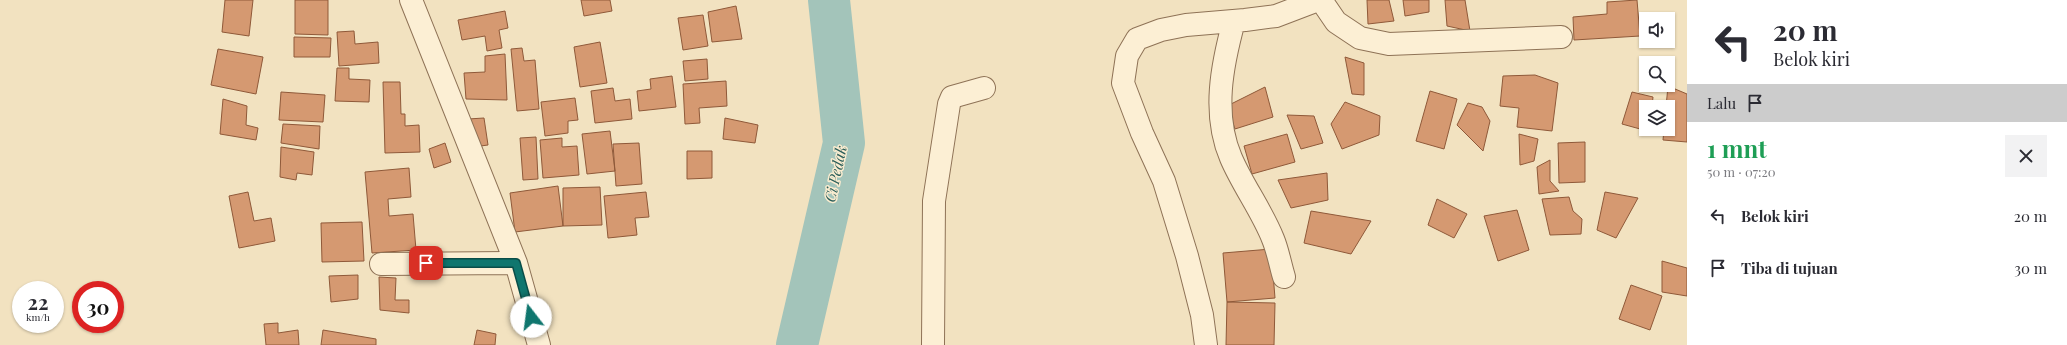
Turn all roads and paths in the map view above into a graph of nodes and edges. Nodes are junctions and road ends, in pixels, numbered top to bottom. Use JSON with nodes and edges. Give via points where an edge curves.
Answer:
{"nodes":[{"id":1,"x":411,"y":0,"type":"edge"},
{"id":2,"x":1318,"y":0,"type":"edge"},
{"id":3,"x":1321,"y":0,"type":"edge"},
{"id":4,"x":1234,"y":21,"type":"junction"},
{"id":5,"x":1561,"y":37,"type":"dead end"},
{"id":6,"x":984,"y":88,"type":"dead end"},
{"id":7,"x":516,"y":263,"type":"junction"},
{"id":8,"x":381,"y":264,"type":"dead end"},
{"id":9,"x":1284,"y":277,"type":"dead end"},
{"id":10,"x":539,"y":345,"type":"edge"},
{"id":11,"x":933,"y":345,"type":"edge"},
{"id":12,"x":1206,"y":345,"type":"edge"}],
"edges":[{"from":1,"to":7,"type":"street"},
{"from":2,"to":4,"type":"street","via":[[1276,16]]},
{"from":3,"to":5,"type":"street","via":[[1336,22],[1360,38],[1390,44]]},
{"from":4,"to":9,"type":"street","via":[[1227,47],[1220,95],[1222,126],[1231,158],[1273,239]]},
{"from":4,"to":12,"type":"street","via":[[1186,25],[1137,39],[1127,56],[1123,83],[1164,181],[1202,315]]},
{"from":6,"to":11,"type":"street","via":[[952,97],[949,104],[934,201]]},
{"from":7,"to":8,"type":"street"},
{"from":7,"to":10,"type":"street"}]}
